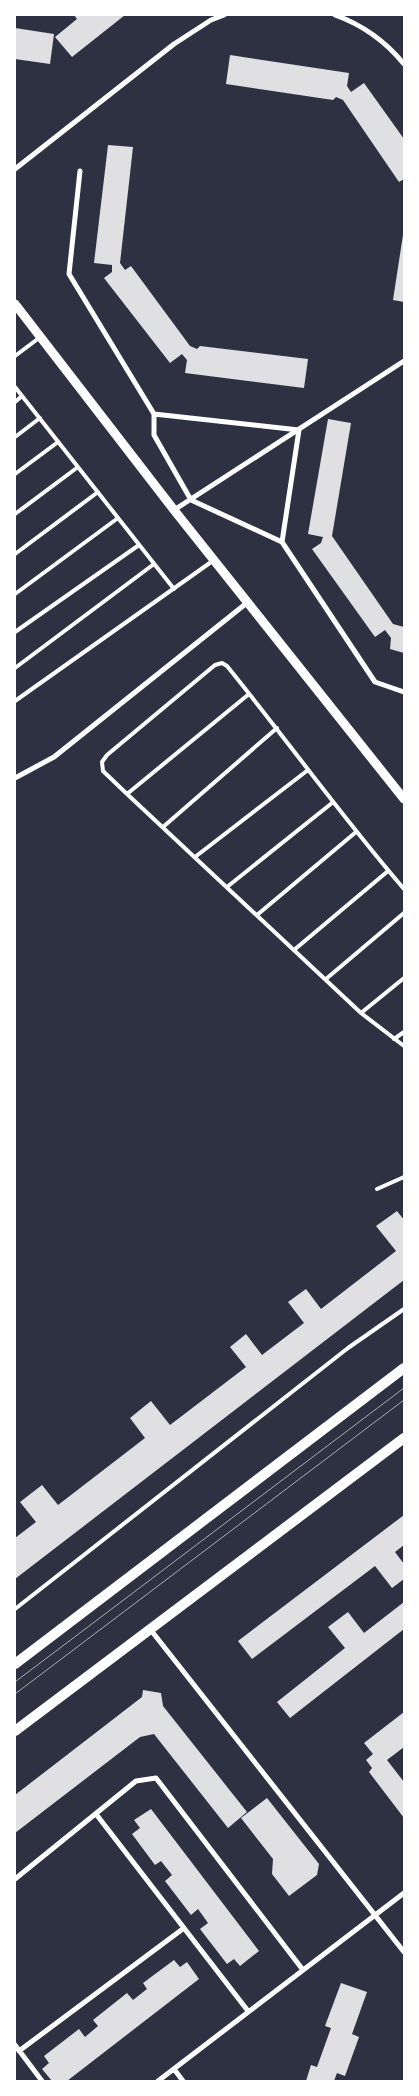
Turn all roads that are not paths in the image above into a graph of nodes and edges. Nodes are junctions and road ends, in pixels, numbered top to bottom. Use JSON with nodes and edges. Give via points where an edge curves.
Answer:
{"nodes":[{"id":1,"x":224,"y":15,"type":"edge"},
{"id":2,"x":336,"y":15,"type":"edge"},
{"id":3,"x":404,"y":64,"type":"edge"},
{"id":4,"x":15,"y":169,"type":"edge"},
{"id":5,"x":80,"y":171,"type":"dead end"},
{"id":6,"x":15,"y":304,"type":"edge"},
{"id":7,"x":40,"y":337,"type":"junction"},
{"id":8,"x":15,"y":356,"type":"edge"},
{"id":9,"x":404,"y":361,"type":"edge"},
{"id":10,"x":15,"y":388,"type":"edge"},
{"id":11,"x":22,"y":396,"type":"junction"},
{"id":12,"x":15,"y":402,"type":"edge"},
{"id":13,"x":154,"y":414,"type":"junction"},
{"id":14,"x":40,"y":418,"type":"junction"},
{"id":15,"x":299,"y":430,"type":"junction"},
{"id":16,"x":15,"y":437,"type":"edge"},
{"id":17,"x":58,"y":442,"type":"junction"},
{"id":18,"x":78,"y":467,"type":"junction"},
{"id":19,"x":15,"y":474,"type":"edge"},
{"id":20,"x":98,"y":492,"type":"junction"},
{"id":21,"x":191,"y":500,"type":"junction"},
{"id":22,"x":174,"y":510,"type":"junction"},
{"id":23,"x":15,"y":514,"type":"edge"},
{"id":24,"x":118,"y":518,"type":"junction"},
{"id":25,"x":282,"y":542,"type":"junction"},
{"id":26,"x":139,"y":545,"type":"junction"},
{"id":27,"x":15,"y":554,"type":"edge"},
{"id":28,"x":214,"y":560,"type":"junction"},
{"id":29,"x":154,"y":564,"type":"junction"},
{"id":30,"x":174,"y":589,"type":"junction"},
{"id":31,"x":15,"y":594,"type":"edge"},
{"id":32,"x":248,"y":602,"type":"junction"},
{"id":33,"x":15,"y":632,"type":"edge"},
{"id":34,"x":15,"y":668,"type":"edge"},
{"id":35,"x":404,"y":692,"type":"edge"},
{"id":36,"x":250,"y":694,"type":"junction"},
{"id":37,"x":15,"y":701,"type":"edge"},
{"id":38,"x":277,"y":728,"type":"junction"},
{"id":39,"x":308,"y":770,"type":"junction"},
{"id":40,"x":15,"y":778,"type":"edge"},
{"id":41,"x":127,"y":794,"type":"junction"},
{"id":42,"x":404,"y":799,"type":"edge"},
{"id":43,"x":332,"y":804,"type":"junction"},
{"id":44,"x":163,"y":828,"type":"junction"},
{"id":45,"x":356,"y":832,"type":"junction"},
{"id":46,"x":195,"y":857,"type":"junction"},
{"id":47,"x":388,"y":871,"type":"junction"},
{"id":48,"x":227,"y":887,"type":"junction"},
{"id":49,"x":404,"y":889,"type":"edge"},
{"id":50,"x":404,"y":913,"type":"edge"},
{"id":51,"x":258,"y":915,"type":"junction"},
{"id":52,"x":294,"y":950,"type":"junction"},
{"id":53,"x":404,"y":978,"type":"edge"},
{"id":54,"x":326,"y":980,"type":"junction"},
{"id":55,"x":361,"y":1013,"type":"junction"},
{"id":56,"x":404,"y":1032,"type":"edge"},
{"id":57,"x":394,"y":1039,"type":"junction"},
{"id":58,"x":404,"y":1046,"type":"edge"},
{"id":59,"x":404,"y":1177,"type":"edge"},
{"id":60,"x":377,"y":1189,"type":"dead end"},
{"id":61,"x":404,"y":1309,"type":"edge"},
{"id":62,"x":404,"y":1368,"type":"edge"},
{"id":63,"x":404,"y":1438,"type":"edge"},
{"id":64,"x":15,"y":1609,"type":"edge"},
{"id":65,"x":150,"y":1629,"type":"junction"},
{"id":66,"x":15,"y":1664,"type":"edge"},
{"id":67,"x":15,"y":1731,"type":"edge"},
{"id":68,"x":96,"y":1814,"type":"junction"},
{"id":69,"x":15,"y":1880,"type":"edge"},
{"id":70,"x":404,"y":1893,"type":"edge"},
{"id":71,"x":376,"y":1915,"type":"junction"},
{"id":72,"x":184,"y":1928,"type":"junction"},
{"id":73,"x":404,"y":1952,"type":"edge"},
{"id":74,"x":303,"y":1970,"type":"junction"},
{"id":75,"x":248,"y":2011,"type":"junction"},
{"id":76,"x":15,"y":2045,"type":"edge"},
{"id":77,"x":19,"y":2051,"type":"junction"},
{"id":78,"x":174,"y":2069,"type":"junction"},
{"id":79,"x":42,"y":2081,"type":"edge"},
{"id":80,"x":158,"y":2081,"type":"edge"},
{"id":81,"x":183,"y":2081,"type":"edge"}],
"edges":[{"from":1,"to":4,"type":"street","via":[[174,44]]},
{"from":2,"to":3,"type":"street","via":[[353,21],[390,48]]},
{"from":5,"to":13,"type":"street","via":[[69,274]]},
{"from":6,"to":7,"type":"street"},
{"from":7,"to":8,"type":"lane"},
{"from":7,"to":22,"type":"street"},
{"from":9,"to":15,"type":"street"},
{"from":10,"to":11,"type":"lane"},
{"from":11,"to":12,"type":"lane"},
{"from":11,"to":14,"type":"lane"},
{"from":13,"to":15,"type":"street"},
{"from":13,"to":21,"type":"street","via":[[154,435]]},
{"from":14,"to":16,"type":"lane"},
{"from":14,"to":17,"type":"lane"},
{"from":15,"to":21,"type":"street"},
{"from":15,"to":25,"type":"street"},
{"from":17,"to":18,"type":"lane"},
{"from":17,"to":19,"type":"lane"},
{"from":18,"to":20,"type":"lane"},
{"from":18,"to":23,"type":"lane"},
{"from":20,"to":24,"type":"lane"},
{"from":20,"to":27,"type":"lane"},
{"from":21,"to":22,"type":"street"},
{"from":21,"to":25,"type":"street"},
{"from":22,"to":28,"type":"street"},
{"from":24,"to":26,"type":"lane"},
{"from":24,"to":31,"type":"lane"},
{"from":25,"to":35,"type":"street","via":[[375,682]]},
{"from":26,"to":29,"type":"lane"},
{"from":26,"to":33,"type":"lane"},
{"from":28,"to":30,"type":"lane"},
{"from":28,"to":32,"type":"street"},
{"from":29,"to":30,"type":"lane"},
{"from":29,"to":34,"type":"lane"},
{"from":30,"to":37,"type":"lane"},
{"from":32,"to":40,"type":"street","via":[[54,757]]},
{"from":32,"to":42,"type":"street"},
{"from":36,"to":38,"type":"lane"},
{"from":36,"to":41,"type":"lane"},
{"from":36,"to":41,"type":"lane","via":[[227,666],[222,663],[215,665],[102,762],[103,771]]},
{"from":38,"to":39,"type":"lane"},
{"from":38,"to":44,"type":"lane"},
{"from":39,"to":43,"type":"lane"},
{"from":39,"to":46,"type":"lane"},
{"from":41,"to":44,"type":"lane"},
{"from":43,"to":45,"type":"lane"},
{"from":43,"to":48,"type":"lane"},
{"from":44,"to":46,"type":"lane"},
{"from":45,"to":47,"type":"lane"},
{"from":45,"to":51,"type":"lane"},
{"from":46,"to":48,"type":"lane"},
{"from":47,"to":49,"type":"lane"},
{"from":47,"to":52,"type":"lane"},
{"from":48,"to":51,"type":"lane"},
{"from":50,"to":54,"type":"lane"},
{"from":51,"to":52,"type":"lane"},
{"from":52,"to":54,"type":"lane"},
{"from":53,"to":55,"type":"lane"},
{"from":54,"to":55,"type":"lane"},
{"from":55,"to":57,"type":"lane"},
{"from":56,"to":57,"type":"lane"},
{"from":57,"to":58,"type":"lane"},
{"from":59,"to":60,"type":"lane"},
{"from":61,"to":64,"type":"lane","via":[[348,1348]]},
{"from":62,"to":66,"type":"main road"},
{"from":63,"to":65,"type":"main road"},
{"from":65,"to":67,"type":"main road"},
{"from":65,"to":71,"type":"street"},
{"from":68,"to":69,"type":"street"},
{"from":68,"to":72,"type":"street"},
{"from":68,"to":74,"type":"street","via":[[136,1781],[156,1778]]},
{"from":70,"to":71,"type":"street"},
{"from":71,"to":73,"type":"street"},
{"from":71,"to":74,"type":"street"},
{"from":72,"to":75,"type":"street"},
{"from":72,"to":77,"type":"street"},
{"from":74,"to":75,"type":"street"},
{"from":75,"to":78,"type":"street"},
{"from":76,"to":77,"type":"street"},
{"from":77,"to":79,"type":"street"},
{"from":78,"to":80,"type":"street"},
{"from":78,"to":81,"type":"street"}]}
